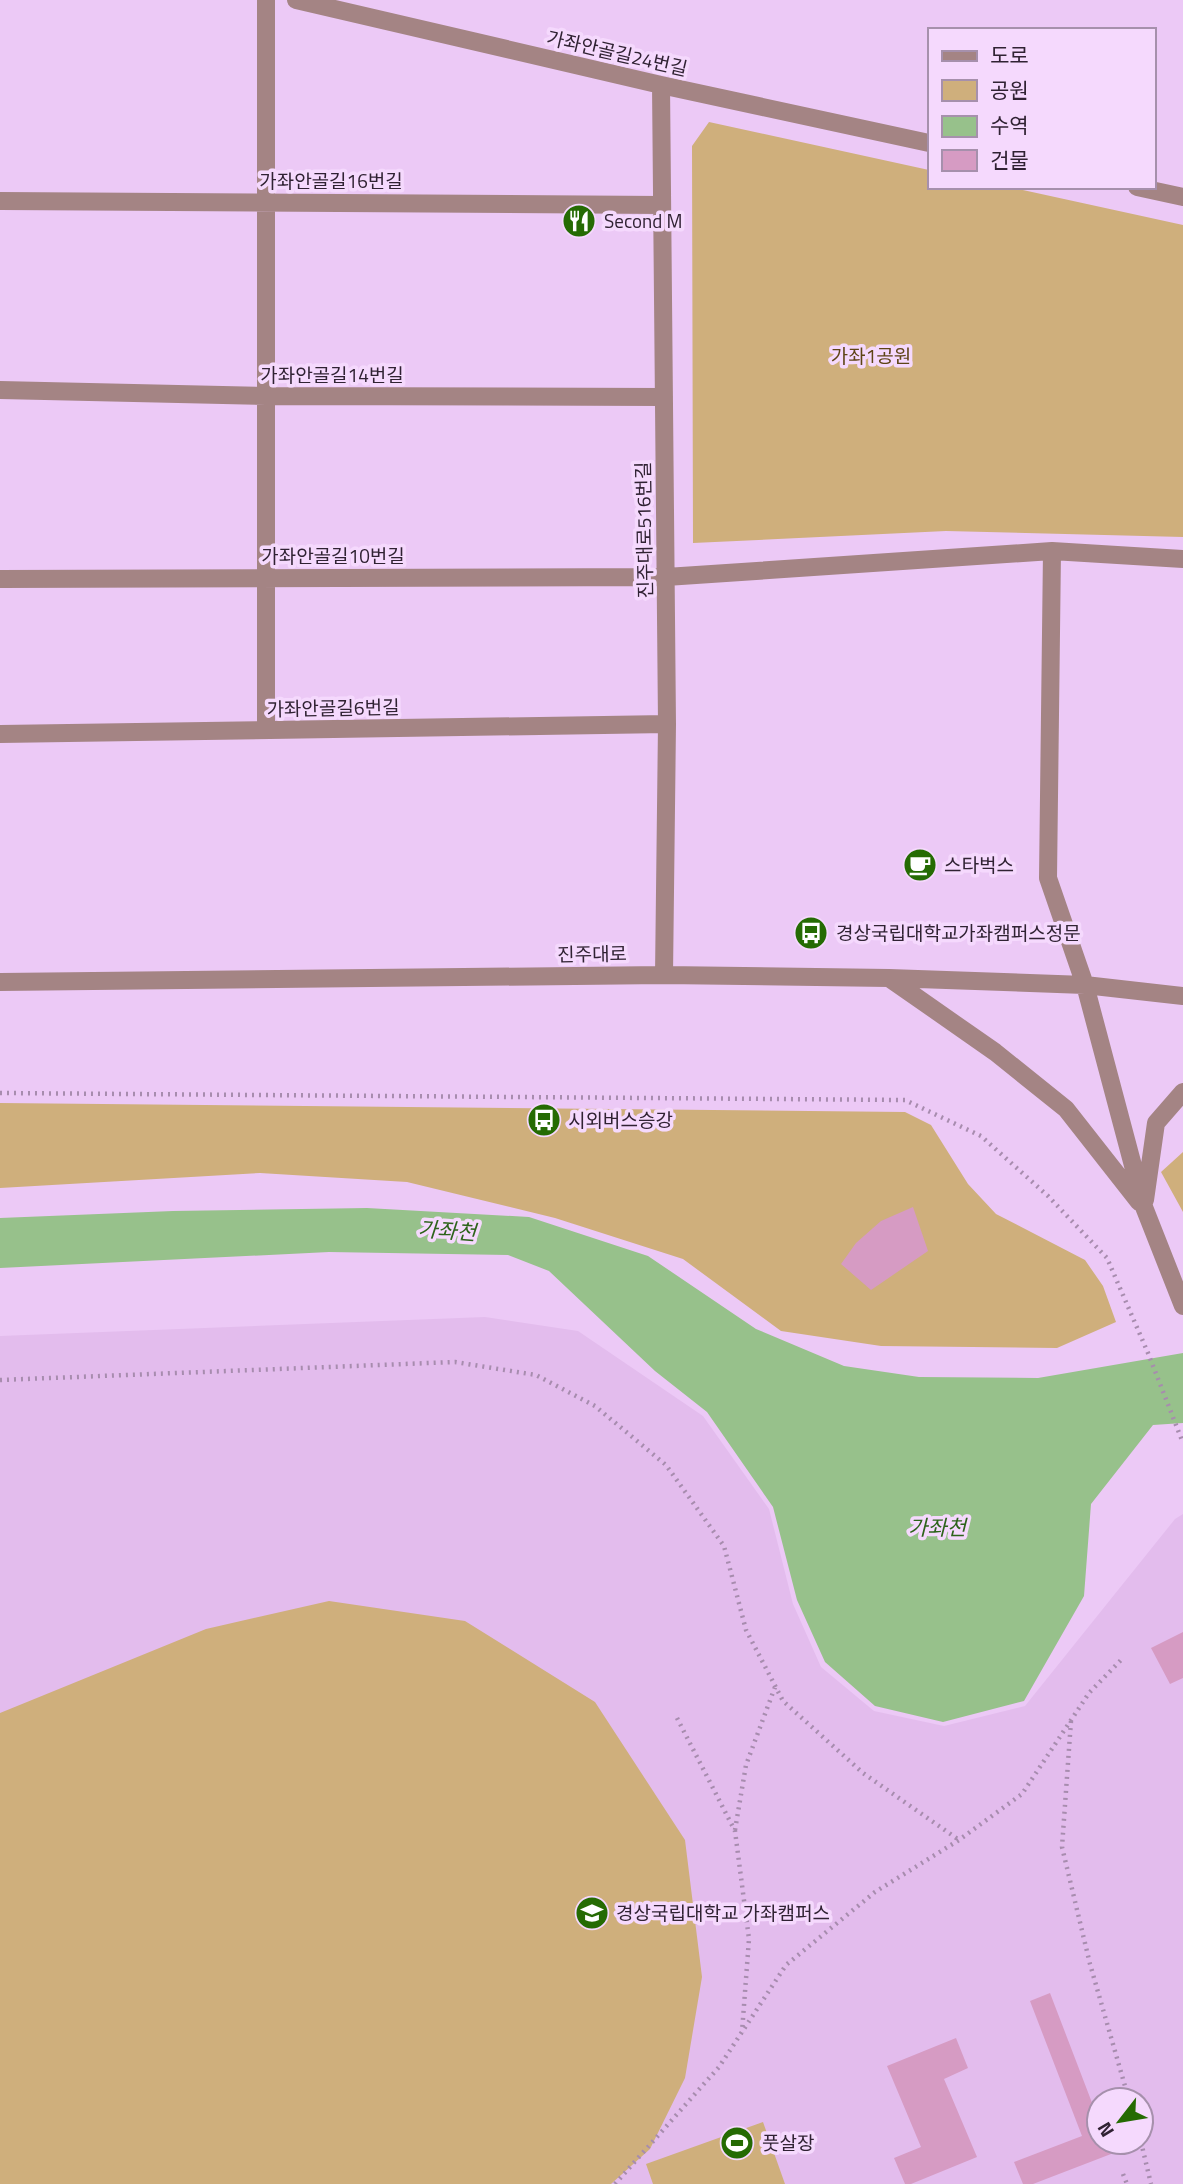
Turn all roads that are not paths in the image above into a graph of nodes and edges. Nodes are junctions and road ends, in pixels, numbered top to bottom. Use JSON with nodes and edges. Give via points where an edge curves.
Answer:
{"nodes":[{"id":1,"x":267,"y":0,"type":"edge"},
{"id":2,"x":296,"y":0,"type":"edge"},
{"id":3,"x":661,"y":85,"type":"junction"},
{"id":4,"x":928,"y":143,"type":"edge"},
{"id":5,"x":1146,"y":189,"type":"edge"},
{"id":6,"x":1183,"y":197,"type":"edge"},
{"id":7,"x":0,"y":201,"type":"edge"},
{"id":8,"x":267,"y":202,"type":"junction"},
{"id":9,"x":662,"y":205,"type":"junction"},
{"id":10,"x":0,"y":390,"type":"edge"},
{"id":11,"x":266,"y":396,"type":"junction"},
{"id":12,"x":664,"y":397,"type":"junction"},
{"id":13,"x":1052,"y":551,"type":"junction"},
{"id":14,"x":1183,"y":559,"type":"edge"},
{"id":15,"x":666,"y":577,"type":"junction"},
{"id":16,"x":266,"y":578,"type":"junction"},
{"id":17,"x":0,"y":579,"type":"edge"},
{"id":18,"x":667,"y":724,"type":"junction"},
{"id":19,"x":266,"y":730,"type":"junction"},
{"id":20,"x":0,"y":734,"type":"edge"},
{"id":21,"x":664,"y":975,"type":"junction"},
{"id":22,"x":889,"y":978,"type":"junction"},
{"id":23,"x":0,"y":982,"type":"edge"},
{"id":24,"x":1085,"y":985,"type":"junction"},
{"id":25,"x":1183,"y":996,"type":"edge"},
{"id":26,"x":1183,"y":1092,"type":"edge"},
{"id":27,"x":1144,"y":1207,"type":"junction"},
{"id":28,"x":1183,"y":1306,"type":"edge"}],
"edges":[{"from":1,"to":8,"type":"street"},
{"from":2,"to":3,"type":"street","name":"가좌안골길24번길"},
{"from":3,"to":4,"type":"street","name":"가좌안골길24번길"},
{"from":3,"to":9,"type":"street","name":"진주대로516번길"},
{"from":5,"to":6,"type":"street"},
{"from":7,"to":8,"type":"street","name":"가좌안골길16번길"},
{"from":8,"to":9,"type":"street","name":"가좌안골길16번길"},
{"from":8,"to":11,"type":"street"},
{"from":9,"to":12,"type":"street","name":"진주대로516번길"},
{"from":10,"to":11,"type":"street","name":"가좌안골길14번길"},
{"from":11,"to":12,"type":"street","name":"가좌안골길14번길"},
{"from":11,"to":16,"type":"street"},
{"from":12,"to":15,"type":"street","name":"진주대로516번길"},
{"from":13,"to":14,"type":"street","name":"가좌안골길10번길"},
{"from":13,"to":15,"type":"street","name":"가좌안골길10번길"},
{"from":13,"to":24,"type":"street","via":[[1048,878]]},
{"from":15,"to":16,"type":"street","name":"가좌안골길10번길"},
{"from":15,"to":18,"type":"street","name":"진주대로516번길"},
{"from":16,"to":17,"type":"street","name":"가좌안골길10번길"},
{"from":16,"to":19,"type":"street"},
{"from":18,"to":19,"type":"street","name":"가좌안골길6번길"},
{"from":18,"to":21,"type":"street","name":"진주대로516번길"},
{"from":19,"to":20,"type":"street","name":"가좌안골길6번길"},
{"from":21,"to":22,"type":"street","name":"진주대로"},
{"from":21,"to":23,"type":"street","name":"진주대로"},
{"from":22,"to":24,"type":"street","name":"진주대로"},
{"from":22,"to":27,"type":"street","via":[[995,1052],[1066,1109]]},
{"from":24,"to":25,"type":"street","name":"진주대로"},
{"from":24,"to":27,"type":"street"},
{"from":26,"to":27,"type":"street","via":[[1156,1123]]},
{"from":27,"to":28,"type":"street"}]}
